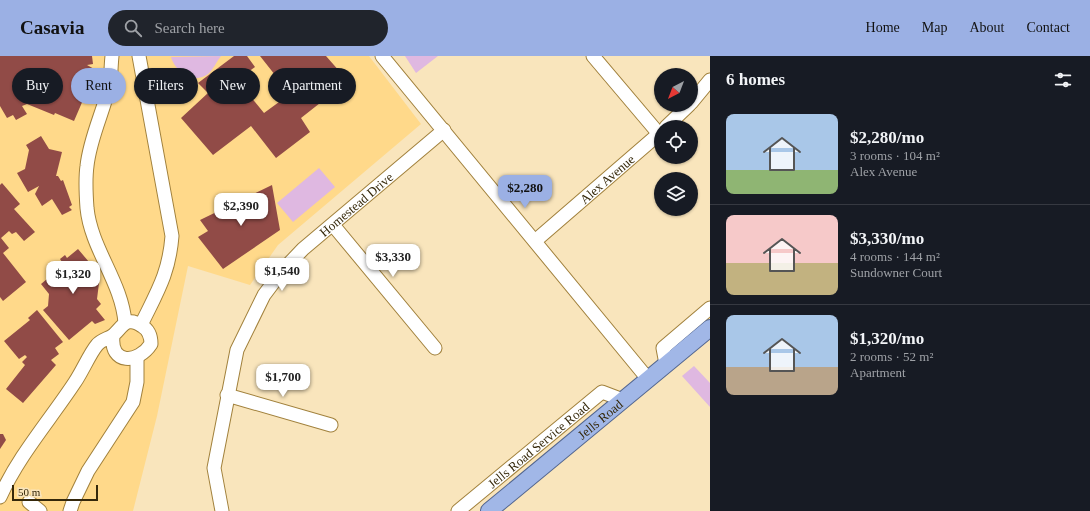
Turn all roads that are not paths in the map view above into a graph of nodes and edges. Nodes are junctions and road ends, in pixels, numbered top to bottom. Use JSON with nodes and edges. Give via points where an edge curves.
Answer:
{"nodes":[{"id":1,"x":112,"y":56,"type":"edge"},
{"id":2,"x":139,"y":56,"type":"edge"},
{"id":3,"x":382,"y":56,"type":"edge"},
{"id":4,"x":593,"y":56,"type":"edge"},
{"id":5,"x":710,"y":80,"type":"edge"},
{"id":6,"x":698,"y":95,"type":"edge"},
{"id":7,"x":682,"y":112,"type":"edge"},
{"id":8,"x":673,"y":120,"type":"edge"},
{"id":9,"x":654,"y":122,"type":"edge"},
{"id":10,"x":444,"y":130,"type":"junction"},
{"id":11,"x":654,"y":138,"type":"edge"},
{"id":12,"x":333,"y":225,"type":"junction"},
{"id":13,"x":535,"y":240,"type":"junction"},
{"id":14,"x":710,"y":308,"type":"edge"},
{"id":15,"x":125,"y":324,"type":"junction"},
{"id":16,"x":141,"y":325,"type":"junction"},
{"id":17,"x":710,"y":328,"type":"edge"},
{"id":18,"x":113,"y":336,"type":"junction"},
{"id":19,"x":435,"y":348,"type":"dead end"},
{"id":20,"x":136,"y":358,"type":"junction"},
{"id":21,"x":666,"y":364,"type":"junction"},
{"id":22,"x":648,"y":379,"type":"junction"},
{"id":23,"x":227,"y":395,"type":"junction"},
{"id":24,"x":623,"y":400,"type":"junction"},
{"id":25,"x":331,"y":425,"type":"dead end"},
{"id":26,"x":0,"y":497,"type":"edge"},
{"id":27,"x":29,"y":502,"type":"dead end"},
{"id":28,"x":40,"y":511,"type":"edge"},
{"id":29,"x":70,"y":511,"type":"edge"},
{"id":30,"x":222,"y":511,"type":"edge"},
{"id":31,"x":458,"y":511,"type":"edge"},
{"id":32,"x":489,"y":511,"type":"edge"}],
"edges":[{"from":1,"to":15,"type":"street","via":[[110,83],[87,165],[86,186],[94,239],[118,292]]},
{"from":2,"to":16,"type":"street","via":[[172,236],[170,259],[164,280]]},
{"from":3,"to":10,"type":"street"},
{"from":4,"to":9,"type":"street"},
{"from":5,"to":6,"type":"street"},
{"from":7,"to":8,"type":"street","name":"Alex Avenue"},
{"from":10,"to":12,"type":"street","name":"Homestead Drive"},
{"from":10,"to":13,"type":"street"},
{"from":11,"to":13,"type":"street","name":"Alex Avenue"},
{"from":12,"to":19,"type":"street"},
{"from":12,"to":23,"type":"street","name":"Homestead Drive","via":[[302,249],[264,295],[237,350]]},
{"from":13,"to":22,"type":"street"},
{"from":14,"to":21,"type":"street","via":[[662,348]]},
{"from":15,"to":16,"type":"street","via":[[134,322]]},
{"from":15,"to":18,"type":"street"},
{"from":16,"to":20,"type":"street","via":[[149,334],[151,344]]},
{"from":17,"to":21,"type":"main road","name":"Jells Road"},
{"from":18,"to":20,"type":"street","via":[[112,344],[120,356],[127,359]]},
{"from":18,"to":26,"type":"street","via":[[96,346],[75,382],[9,477]]},
{"from":20,"to":29,"type":"street","via":[[137,382],[133,402],[88,471]]},
{"from":21,"to":22,"type":"main road","name":"Jells Road"},
{"from":22,"to":24,"type":"main road","name":"Jells Road"},
{"from":23,"to":25,"type":"street"},
{"from":23,"to":30,"type":"street","name":"Homestead Drive","via":[[214,468]]},
{"from":24,"to":31,"type":"street","name":"Jells Road Service Road","via":[[602,392]]},
{"from":24,"to":32,"type":"main road","name":"Jells Road"},
{"from":27,"to":28,"type":"street"}]}
